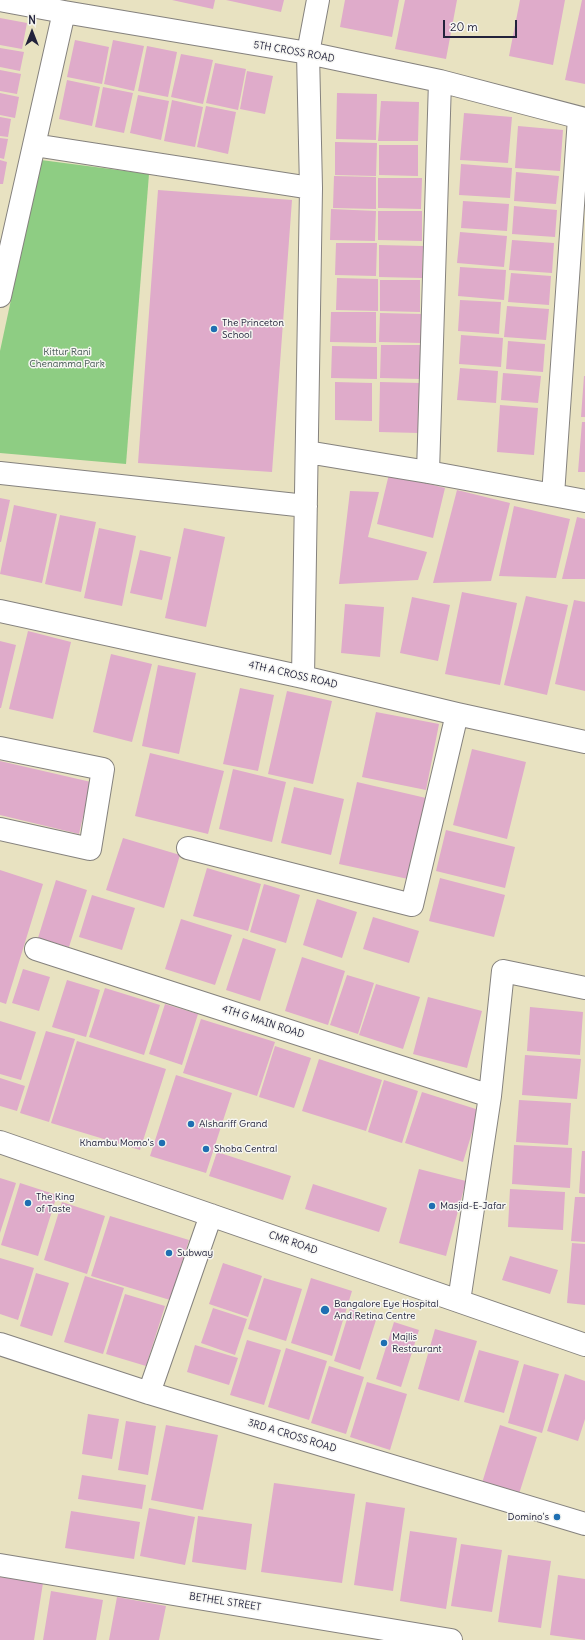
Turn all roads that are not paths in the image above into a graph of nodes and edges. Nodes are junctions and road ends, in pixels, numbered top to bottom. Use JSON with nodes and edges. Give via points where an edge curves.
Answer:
{"nodes":[{"id":1,"x":0,"y":0,"type":"edge"},
{"id":2,"x":318,"y":0,"type":"edge"},
{"id":3,"x":64,"y":12,"type":"junction"},
{"id":4,"x":308,"y":53,"type":"junction"},
{"id":5,"x":440,"y":81,"type":"junction"},
{"id":6,"x":582,"y":118,"type":"edge"},
{"id":7,"x":34,"y":145,"type":"junction"},
{"id":8,"x":311,"y":188,"type":"junction"},
{"id":9,"x":0,"y":296,"type":"edge"},
{"id":10,"x":307,"y":452,"type":"junction"},
{"id":11,"x":428,"y":472,"type":"junction"},
{"id":12,"x":0,"y":473,"type":"edge"},
{"id":13,"x":553,"y":495,"type":"junction"},
{"id":14,"x":585,"y":501,"type":"edge"},
{"id":15,"x":306,"y":506,"type":"junction"},
{"id":16,"x":0,"y":611,"type":"edge"},
{"id":17,"x":304,"y":676,"type":"junction"},
{"id":18,"x":457,"y":714,"type":"junction"},
{"id":19,"x":585,"y":742,"type":"edge"},
{"id":20,"x":0,"y":748,"type":"edge"},
{"id":21,"x":0,"y":829,"type":"edge"},
{"id":22,"x":188,"y":848,"type":"dead end"},
{"id":23,"x":36,"y":949,"type":"dead end"},
{"id":24,"x":585,"y":988,"type":"edge"},
{"id":25,"x":490,"y":1096,"type":"junction"},
{"id":26,"x":0,"y":1142,"type":"edge"},
{"id":27,"x":211,"y":1215,"type":"junction"},
{"id":28,"x":459,"y":1301,"type":"junction"},
{"id":29,"x":0,"y":1344,"type":"edge"},
{"id":30,"x":585,"y":1345,"type":"edge"},
{"id":31,"x":149,"y":1393,"type":"junction"},
{"id":32,"x":585,"y":1524,"type":"edge"},
{"id":33,"x":0,"y":1565,"type":"edge"},
{"id":34,"x":451,"y":1640,"type":"edge"}],
"edges":[{"from":1,"to":3,"type":"street","name":"5TH CROSS ROAD"},
{"from":2,"to":4,"type":"street"},
{"from":3,"to":4,"type":"street","name":"5TH CROSS ROAD"},
{"from":3,"to":7,"type":"street"},
{"from":4,"to":5,"type":"street","name":"5TH CROSS ROAD"},
{"from":4,"to":8,"type":"street"},
{"from":5,"to":6,"type":"street","name":"5TH CROSS ROAD"},
{"from":5,"to":11,"type":"street"},
{"from":6,"to":13,"type":"street"},
{"from":7,"to":8,"type":"street"},
{"from":7,"to":9,"type":"street"},
{"from":8,"to":10,"type":"street"},
{"from":10,"to":11,"type":"street"},
{"from":10,"to":15,"type":"street"},
{"from":11,"to":13,"type":"street"},
{"from":12,"to":15,"type":"street"},
{"from":13,"to":14,"type":"street"},
{"from":15,"to":17,"type":"street"},
{"from":16,"to":17,"type":"street","name":"4TH A CROSS ROAD"},
{"from":17,"to":18,"type":"street","name":"4TH A CROSS ROAD"},
{"from":18,"to":19,"type":"street","name":"4TH A CROSS ROAD"},
{"from":18,"to":22,"type":"street","via":[[412,905]]},
{"from":20,"to":21,"type":"street","via":[[103,769],[90,849]]},
{"from":23,"to":25,"type":"street","name":"4TH G MAIN ROAD"},
{"from":24,"to":25,"type":"street","via":[[503,971]]},
{"from":25,"to":28,"type":"street"},
{"from":26,"to":27,"type":"street","name":"CMR ROAD"},
{"from":27,"to":28,"type":"street","name":"CMR ROAD"},
{"from":27,"to":31,"type":"street"},
{"from":28,"to":30,"type":"street","name":"CMR ROAD"},
{"from":29,"to":31,"type":"street","name":"3RD A CROSS ROAD"},
{"from":31,"to":32,"type":"street","name":"3RD A CROSS ROAD"},
{"from":33,"to":34,"type":"street","name":"BETHEL STREET"}]}
